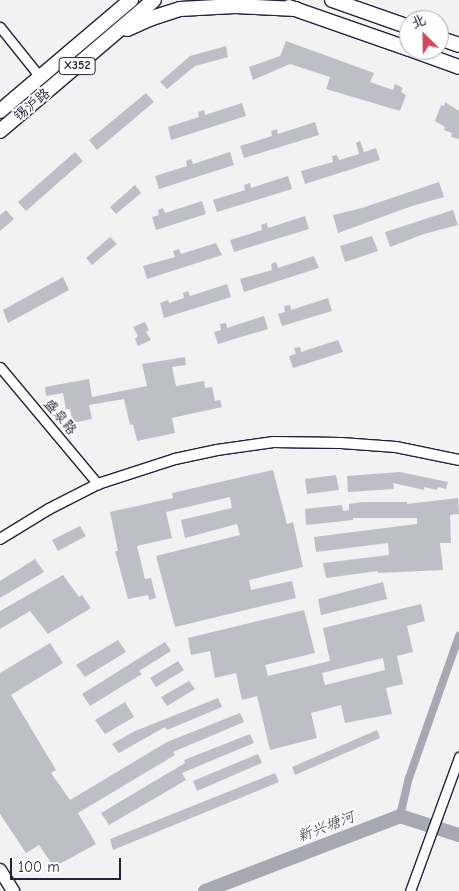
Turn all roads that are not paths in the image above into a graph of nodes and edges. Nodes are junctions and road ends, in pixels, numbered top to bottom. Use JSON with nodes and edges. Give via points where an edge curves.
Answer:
{"nodes":[{"id":1,"x":131,"y":0,"type":"edge"},
{"id":2,"x":154,"y":0,"type":"edge"},
{"id":3,"x":272,"y":0,"type":"edge"},
{"id":4,"x":332,"y":0,"type":"edge"},
{"id":5,"x":296,"y":9,"type":"junction"},
{"id":6,"x":399,"y":24,"type":"edge"},
{"id":7,"x":0,"y":27,"type":"edge"},
{"id":8,"x":113,"y":36,"type":"junction"},
{"id":9,"x":399,"y":46,"type":"edge"},
{"id":10,"x":439,"y":60,"type":"edge"},
{"id":11,"x":459,"y":67,"type":"edge"},
{"id":12,"x":40,"y":77,"type":"junction"},
{"id":13,"x":0,"y":111,"type":"edge"},
{"id":14,"x":0,"y":131,"type":"edge"},
{"id":15,"x":0,"y":367,"type":"edge"},
{"id":16,"x":459,"y":460,"type":"edge"},
{"id":17,"x":98,"y":484,"type":"junction"},
{"id":18,"x":0,"y":539,"type":"edge"},
{"id":19,"x":459,"y":757,"type":"edge"},
{"id":20,"x":0,"y":870,"type":"edge"},
{"id":21,"x":13,"y":891,"type":"edge"},
{"id":22,"x":410,"y":891,"type":"edge"}],
"edges":[{"from":1,"to":12,"type":"main road","name":"锡沪路","number":"X352"},
{"from":2,"to":8,"type":"main road","name":"锡沪路","number":"X352"},
{"from":3,"to":5,"type":"main road"},
{"from":4,"to":6,"type":"main road"},
{"from":5,"to":8,"type":"main road","via":[[236,6],[180,9]]},
{"from":5,"to":9,"type":"main road"},
{"from":7,"to":12,"type":"street"},
{"from":8,"to":14,"type":"main road","name":"锡沪路","number":"X352"},
{"from":10,"to":11,"type":"main road"},
{"from":12,"to":13,"type":"main road","name":"锡沪路","number":"X352"},
{"from":15,"to":17,"type":"street","name":"盛泉路"},
{"from":16,"to":17,"type":"street","via":[[396,447],[273,442],[175,459]]},
{"from":17,"to":18,"type":"street"},
{"from":19,"to":22,"type":"street"},
{"from":20,"to":21,"type":"main road"}]}
